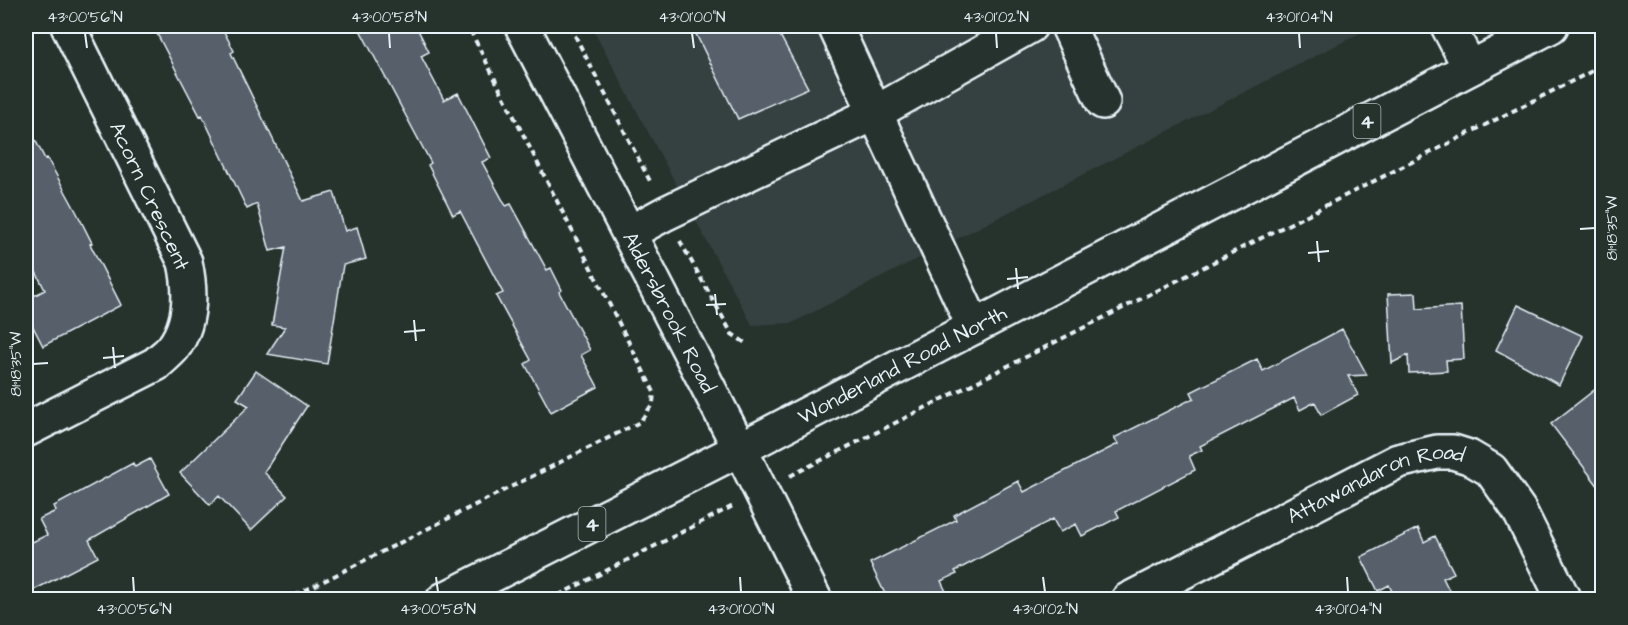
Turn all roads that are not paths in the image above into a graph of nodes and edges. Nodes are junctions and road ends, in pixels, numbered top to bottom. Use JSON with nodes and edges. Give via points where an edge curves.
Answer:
{"nodes":[{"id":1,"x":68,"y":26,"type":"edge"},
{"id":2,"x":522,"y":26,"type":"edge"},
{"id":3,"x":835,"y":26,"type":"edge"},
{"id":4,"x":1030,"y":26,"type":"edge"},
{"id":5,"x":1068,"y":26,"type":"edge"},
{"id":6,"x":1448,"y":26,"type":"edge"},
{"id":7,"x":1551,"y":26,"type":"edge"},
{"id":8,"x":1470,"y":68,"type":"junction"},
{"id":9,"x":1103,"y":102,"type":"dead end"},
{"id":10,"x":875,"y":113,"type":"junction"},
{"id":11,"x":629,"y":233,"type":"junction"},
{"id":12,"x":974,"y":327,"type":"junction"},
{"id":13,"x":26,"y":430,"type":"edge"},
{"id":14,"x":740,"y":449,"type":"junction"},
{"id":15,"x":443,"y":600,"type":"edge"},
{"id":16,"x":815,"y":600,"type":"edge"},
{"id":17,"x":1128,"y":600,"type":"edge"},
{"id":18,"x":1564,"y":600,"type":"edge"}],
"edges":[{"from":1,"to":13,"type":"street","name":"Acorn Crescent","via":[[185,262],[189,305],[174,347],[156,364]]},
{"from":2,"to":11,"type":"street","name":"Aldersbrook Road"},
{"from":3,"to":10,"type":"street"},
{"from":4,"to":10,"type":"street"},
{"from":5,"to":9,"type":"street"},
{"from":6,"to":8,"type":"street"},
{"from":7,"to":8,"type":"street","name":"Wonderland Road North","number":"4"},
{"from":8,"to":12,"type":"street","name":"Wonderland Road North","number":"4"},
{"from":10,"to":11,"type":"street"},
{"from":10,"to":12,"type":"street"},
{"from":11,"to":14,"type":"street","name":"Aldersbrook Road"},
{"from":12,"to":14,"type":"street","name":"Wonderland Road North","number":"4"},
{"from":14,"to":15,"type":"street","name":"Wonderland Road North","number":"4"},
{"from":14,"to":16,"type":"street","name":"Aldersbrook Road"},
{"from":17,"to":18,"type":"street","name":"Attawandaron Road","via":[[1398,461],[1437,452],[1469,457],[1491,470],[1520,510]]}]}
